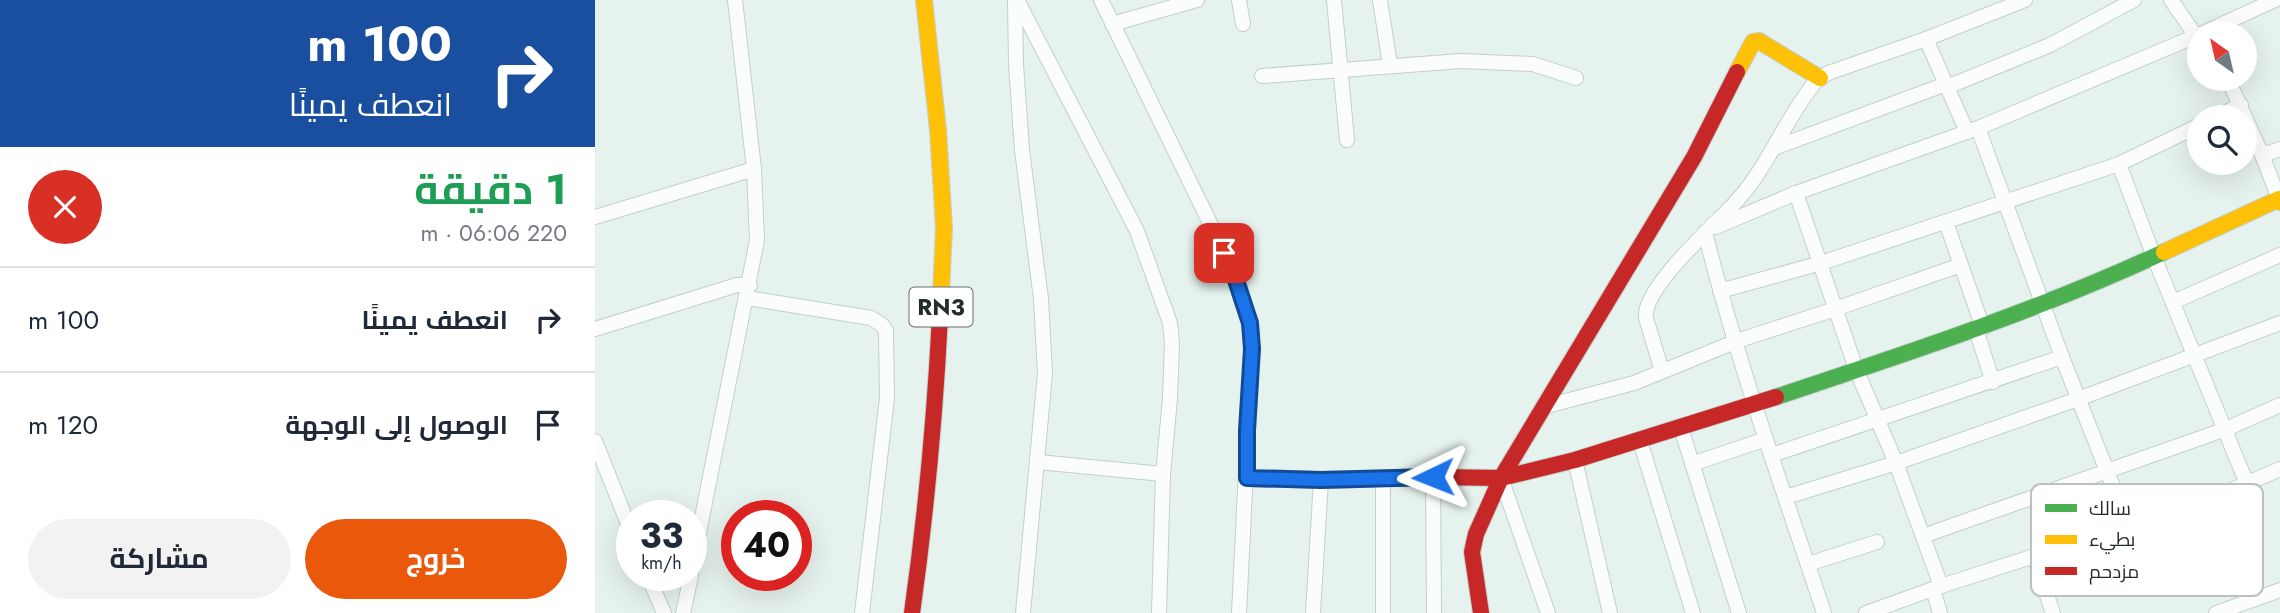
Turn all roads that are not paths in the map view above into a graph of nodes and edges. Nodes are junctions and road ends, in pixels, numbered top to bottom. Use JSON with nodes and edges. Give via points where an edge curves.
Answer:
{"nodes":[{"id":1,"x":735,"y":0,"type":"edge"},
{"id":2,"x":924,"y":0,"type":"edge"},
{"id":3,"x":1016,"y":0,"type":"edge"},
{"id":4,"x":1101,"y":0,"type":"edge"},
{"id":5,"x":1196,"y":0,"type":"edge"},
{"id":6,"x":1240,"y":0,"type":"edge"},
{"id":7,"x":1334,"y":0,"type":"edge"},
{"id":8,"x":1380,"y":0,"type":"edge"},
{"id":9,"x":2025,"y":0,"type":"edge"},
{"id":10,"x":2134,"y":0,"type":"edge"},
{"id":11,"x":2171,"y":0,"type":"edge"},
{"id":12,"x":2275,"y":0,"type":"edge"},
{"id":13,"x":2190,"y":21,"type":"edge"},
{"id":14,"x":2230,"y":21,"type":"edge"},
{"id":15,"x":1112,"y":24,"type":"junction"},
{"id":16,"x":1243,"y":24,"type":"dead end"},
{"id":17,"x":1927,"y":39,"type":"junction"},
{"id":18,"x":2187,"y":40,"type":"edge"},
{"id":19,"x":1389,"y":65,"type":"junction"},
{"id":20,"x":1342,"y":69,"type":"junction"},
{"id":21,"x":1262,"y":76,"type":"dead end"},
{"id":22,"x":1576,"y":78,"type":"dead end"},
{"id":23,"x":1820,"y":78,"type":"junction"},
{"id":24,"x":1947,"y":85,"type":"junction"},
{"id":25,"x":2234,"y":91,"type":"edge"},
{"id":26,"x":2241,"y":105,"type":"edge"},
{"id":27,"x":1973,"y":130,"type":"junction"},
{"id":28,"x":2187,"y":131,"type":"edge"},
{"id":29,"x":1347,"y":140,"type":"dead end"},
{"id":30,"x":2257,"y":143,"type":"edge"},
{"id":31,"x":1774,"y":148,"type":"junction"},
{"id":32,"x":2280,"y":149,"type":"edge"},
{"id":33,"x":2262,"y":155,"type":"junction"},
{"id":34,"x":2119,"y":164,"type":"junction"},
{"id":35,"x":754,"y":169,"type":"junction"},
{"id":36,"x":1796,"y":193,"type":"junction"},
{"id":37,"x":2279,"y":200,"type":"edge"},
{"id":38,"x":2004,"y":202,"type":"junction"},
{"id":39,"x":595,"y":217,"type":"edge"},
{"id":40,"x":1946,"y":222,"type":"junction"},
{"id":41,"x":1705,"y":232,"type":"junction"},
{"id":42,"x":2280,"y":255,"type":"edge"},
{"id":43,"x":2154,"y":257,"type":"junction"},
{"id":44,"x":1821,"y":263,"type":"junction"},
{"id":45,"x":1961,"y":265,"type":"junction"},
{"id":46,"x":1720,"y":291,"type":"junction"},
{"id":47,"x":748,"y":292,"type":"junction"},
{"id":48,"x":2173,"y":302,"type":"junction"},
{"id":49,"x":2044,"y":305,"type":"junction"},
{"id":50,"x":1835,"y":309,"type":"junction"},
{"id":51,"x":2280,"y":323,"type":"edge"},
{"id":52,"x":595,"y":329,"type":"edge"},
{"id":53,"x":1979,"y":329,"type":"junction"},
{"id":54,"x":1737,"y":341,"type":"junction"},
{"id":55,"x":2194,"y":354,"type":"junction"},
{"id":56,"x":2062,"y":357,"type":"junction"},
{"id":57,"x":1856,"y":369,"type":"junction"},
{"id":58,"x":1662,"y":371,"type":"junction"},
{"id":59,"x":1993,"y":382,"type":"junction"},
{"id":60,"x":2078,"y":399,"type":"junction"},
{"id":61,"x":1754,"y":402,"type":"junction"},
{"id":62,"x":2280,"y":405,"type":"edge"},
{"id":63,"x":1543,"y":407,"type":"junction"},
{"id":64,"x":1878,"y":421,"type":"junction"},
{"id":65,"x":1681,"y":428,"type":"junction"},
{"id":66,"x":2226,"y":429,"type":"junction"},
{"id":67,"x":1766,"y":439,"type":"junction"},
{"id":68,"x":595,"y":440,"type":"edge"},
{"id":69,"x":1640,"y":441,"type":"junction"},
{"id":70,"x":1772,"y":455,"type":"junction"},
{"id":71,"x":1575,"y":460,"type":"junction"},
{"id":72,"x":1038,"y":462,"type":"junction"},
{"id":73,"x":1896,"y":463,"type":"junction"},
{"id":74,"x":1692,"y":464,"type":"junction"},
{"id":75,"x":2280,"y":469,"type":"edge"},
{"id":76,"x":2106,"y":472,"type":"junction"},
{"id":77,"x":1163,"y":474,"type":"junction"},
{"id":78,"x":1433,"y":477,"type":"junction"},
{"id":79,"x":1247,"y":478,"type":"junction"},
{"id":80,"x":1501,"y":478,"type":"junction"},
{"id":81,"x":1384,"y":479,"type":"junction"},
{"id":82,"x":1321,"y":480,"type":"junction"},
{"id":83,"x":2072,"y":484,"type":"edge"},
{"id":84,"x":2111,"y":484,"type":"edge"},
{"id":85,"x":2247,"y":484,"type":"joint"},
{"id":86,"x":1786,"y":497,"type":"junction"},
{"id":87,"x":2031,"y":498,"type":"edge"},
{"id":88,"x":619,"y":500,"type":"edge"},
{"id":89,"x":706,"y":500,"type":"edge"},
{"id":90,"x":1923,"y":536,"type":"junction"},
{"id":91,"x":1877,"y":542,"type":"dead end"},
{"id":92,"x":2031,"y":558,"type":"edge"},
{"id":93,"x":1808,"y":564,"type":"junction"},
{"id":94,"x":1937,"y":588,"type":"junction"},
{"id":95,"x":2280,"y":590,"type":"edge"},
{"id":96,"x":654,"y":591,"type":"edge"},
{"id":97,"x":688,"y":591,"type":"edge"},
{"id":98,"x":2047,"y":596,"type":"edge"},
{"id":99,"x":2237,"y":610,"type":"edge"},
{"id":100,"x":664,"y":613,"type":"edge"},
{"id":101,"x":683,"y":613,"type":"edge"},
{"id":102,"x":862,"y":613,"type":"edge"},
{"id":103,"x":912,"y":613,"type":"edge"},
{"id":104,"x":1023,"y":613,"type":"edge"},
{"id":105,"x":1159,"y":613,"type":"edge"},
{"id":106,"x":1238,"y":613,"type":"edge"},
{"id":107,"x":1313,"y":613,"type":"edge"},
{"id":108,"x":1383,"y":613,"type":"edge"},
{"id":109,"x":1434,"y":613,"type":"edge"},
{"id":110,"x":1481,"y":613,"type":"edge"},
{"id":111,"x":1548,"y":613,"type":"edge"},
{"id":112,"x":1610,"y":613,"type":"edge"},
{"id":113,"x":1693,"y":613,"type":"edge"},
{"id":114,"x":1739,"y":613,"type":"edge"},
{"id":115,"x":1824,"y":613,"type":"edge"},
{"id":116,"x":1866,"y":613,"type":"edge"},
{"id":117,"x":1940,"y":613,"type":"edge"},
{"id":118,"x":2053,"y":613,"type":"edge"},
{"id":119,"x":2216,"y":613,"type":"edge"}],
"edges":[{"from":1,"to":35,"type":"street"},
{"from":2,"to":103,"type":"street","number":"RN3","via":[[944,228],[935,413]]},
{"from":3,"to":72,"type":"street","via":[[1022,150],[1041,299],[1045,373]]},
{"from":3,"to":77,"type":"street","via":[[1137,231],[1166,309],[1172,343]]},
{"from":4,"to":15,"type":"street"},
{"from":5,"to":15,"type":"street"},
{"from":6,"to":16,"type":"street"},
{"from":7,"to":20,"type":"street"},
{"from":8,"to":19,"type":"street"},
{"from":9,"to":17,"type":"street"},
{"from":10,"to":24,"type":"street","via":[[2050,45]]},
{"from":11,"to":13,"type":"street"},
{"from":12,"to":14,"type":"street"},
{"from":15,"to":79,"type":"street","via":[[1232,268],[1250,323]]},
{"from":17,"to":23,"type":"street"},
{"from":17,"to":24,"type":"street"},
{"from":18,"to":27,"type":"street"},
{"from":19,"to":20,"type":"street"},
{"from":19,"to":22,"type":"street","via":[[1506,62],[1533,64]]},
{"from":20,"to":21,"type":"street"},
{"from":20,"to":29,"type":"street"},
{"from":23,"to":31,"type":"street"},
{"from":23,"to":63,"type":"street","via":[[1759,41],[1753,42],[1694,157]]},
{"from":24,"to":27,"type":"street"},
{"from":24,"to":31,"type":"street"},
{"from":25,"to":26,"type":"street"},
{"from":27,"to":36,"type":"street"},
{"from":27,"to":38,"type":"street"},
{"from":28,"to":34,"type":"street"},
{"from":30,"to":33,"type":"street"},
{"from":31,"to":41,"type":"street","via":[[1745,191]]},
{"from":32,"to":33,"type":"street"},
{"from":33,"to":37,"type":"street"},
{"from":34,"to":38,"type":"street"},
{"from":34,"to":43,"type":"street"},
{"from":35,"to":39,"type":"street"},
{"from":35,"to":47,"type":"street","via":[[757,240]]},
{"from":36,"to":41,"type":"street"},
{"from":36,"to":44,"type":"street"},
{"from":37,"to":43,"type":"street"},
{"from":38,"to":40,"type":"street"},
{"from":38,"to":49,"type":"street"},
{"from":40,"to":44,"type":"street"},
{"from":40,"to":45,"type":"street"},
{"from":41,"to":46,"type":"street"},
{"from":41,"to":58,"type":"street","via":[[1671,270],[1645,311]]},
{"from":42,"to":48,"type":"street"},
{"from":43,"to":48,"type":"street"},
{"from":43,"to":49,"type":"street"},
{"from":44,"to":46,"type":"street"},
{"from":44,"to":50,"type":"street"},
{"from":45,"to":50,"type":"street"},
{"from":45,"to":53,"type":"street"},
{"from":46,"to":54,"type":"street"},
{"from":47,"to":52,"type":"street","via":[[737,285]]},
{"from":47,"to":89,"type":"street"},
{"from":47,"to":102,"type":"street","via":[[871,318],[886,331],[887,398]]},
{"from":48,"to":55,"type":"street"},
{"from":49,"to":53,"type":"street"},
{"from":49,"to":56,"type":"street"},
{"from":50,"to":54,"type":"street"},
{"from":50,"to":57,"type":"street"},
{"from":51,"to":55,"type":"street"},
{"from":53,"to":57,"type":"street"},
{"from":53,"to":59,"type":"street"},
{"from":54,"to":58,"type":"street"},
{"from":54,"to":61,"type":"street"},
{"from":55,"to":60,"type":"street"},
{"from":55,"to":66,"type":"street"},
{"from":56,"to":59,"type":"street"},
{"from":56,"to":60,"type":"street"},
{"from":57,"to":61,"type":"street"},
{"from":57,"to":64,"type":"street"},
{"from":58,"to":63,"type":"street"},
{"from":59,"to":64,"type":"street"},
{"from":60,"to":73,"type":"street"},
{"from":60,"to":76,"type":"street"},
{"from":61,"to":65,"type":"street"},
{"from":61,"to":67,"type":"street"},
{"from":62,"to":66,"type":"street"},
{"from":63,"to":80,"type":"street"},
{"from":64,"to":70,"type":"street"},
{"from":64,"to":73,"type":"street"},
{"from":65,"to":69,"type":"street"},
{"from":65,"to":74,"type":"street"},
{"from":66,"to":76,"type":"street"},
{"from":66,"to":85,"type":"street"},
{"from":67,"to":70,"type":"street"},
{"from":67,"to":74,"type":"street"},
{"from":68,"to":88,"type":"street"},
{"from":69,"to":71,"type":"street"},
{"from":69,"to":113,"type":"street"},
{"from":70,"to":86,"type":"street"},
{"from":71,"to":80,"type":"street"},
{"from":71,"to":112,"type":"street"},
{"from":72,"to":77,"type":"street"},
{"from":72,"to":104,"type":"street"},
{"from":73,"to":86,"type":"street"},
{"from":73,"to":90,"type":"street"},
{"from":74,"to":114,"type":"street"},
{"from":75,"to":85,"type":"street"},
{"from":76,"to":83,"type":"street"},
{"from":76,"to":84,"type":"street"},
{"from":77,"to":105,"type":"street"},
{"from":78,"to":80,"type":"street"},
{"from":78,"to":81,"type":"street"},
{"from":78,"to":109,"type":"street"},
{"from":79,"to":82,"type":"street"},
{"from":79,"to":106,"type":"street"},
{"from":80,"to":110,"type":"street","via":[[1472,552]]},
{"from":80,"to":111,"type":"street"},
{"from":81,"to":82,"type":"street"},
{"from":81,"to":108,"type":"street"},
{"from":82,"to":107,"type":"street"},
{"from":86,"to":93,"type":"street"},
{"from":87,"to":90,"type":"street"},
{"from":90,"to":94,"type":"street"},
{"from":91,"to":93,"type":"street"},
{"from":92,"to":94,"type":"street"},
{"from":93,"to":115,"type":"street"},
{"from":94,"to":116,"type":"street"},
{"from":94,"to":117,"type":"street"},
{"from":95,"to":99,"type":"street"},
{"from":96,"to":100,"type":"street"},
{"from":97,"to":101,"type":"street"},
{"from":98,"to":118,"type":"street"},
{"from":99,"to":119,"type":"street"}]}
